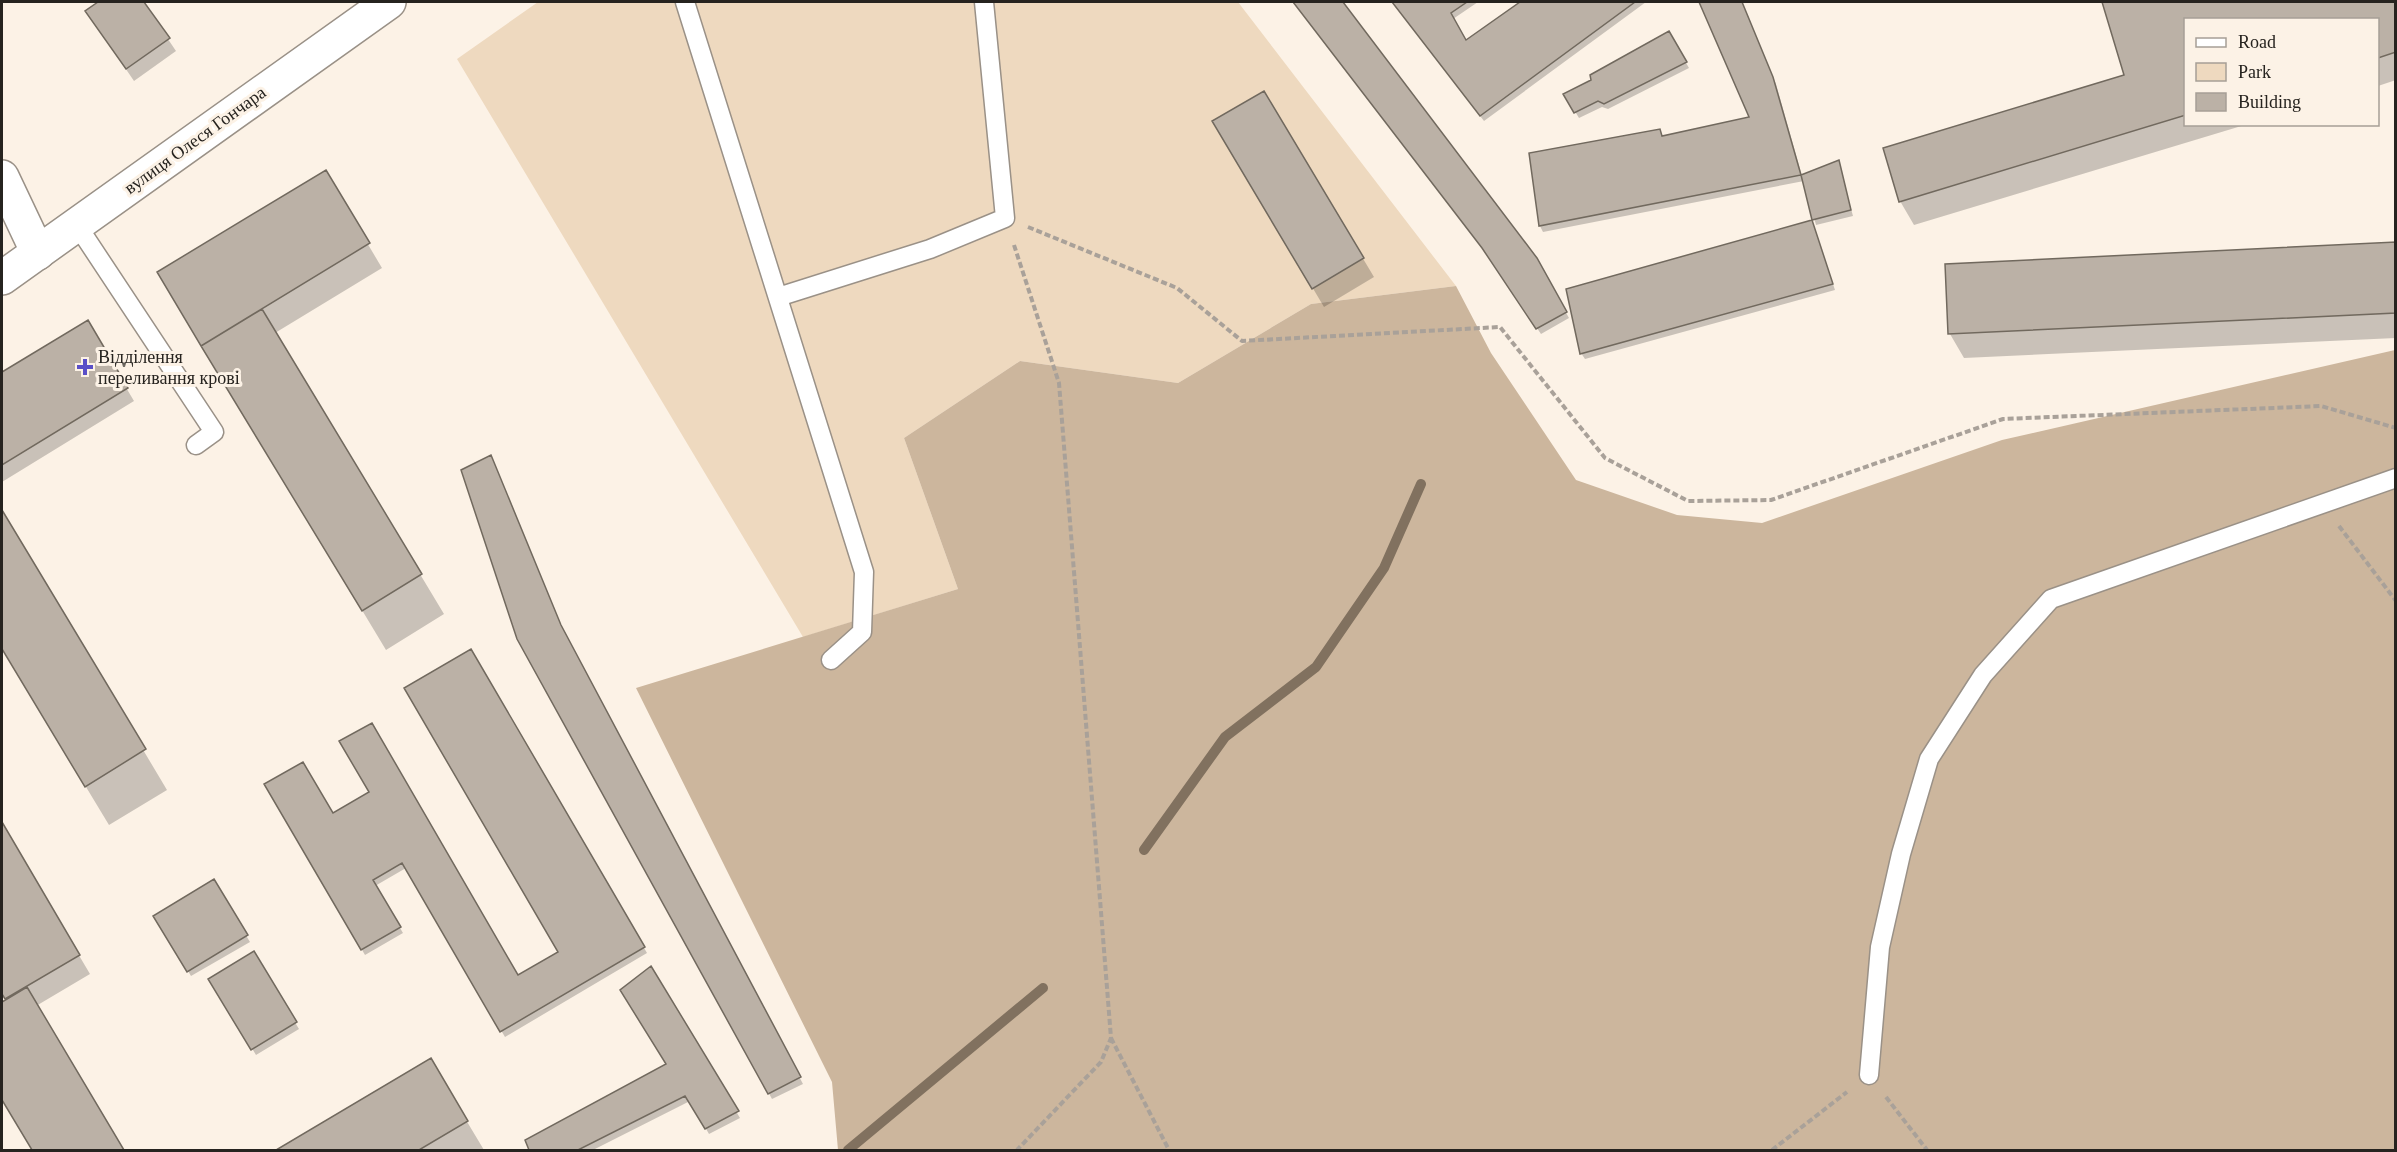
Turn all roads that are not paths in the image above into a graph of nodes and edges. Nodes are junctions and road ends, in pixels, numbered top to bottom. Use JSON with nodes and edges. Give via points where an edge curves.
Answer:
{"nodes":[{"id":1,"x":389,"y":2,"type":"edge"},
{"id":2,"x":685,"y":2,"type":"edge"},
{"id":3,"x":984,"y":2,"type":"edge"},
{"id":4,"x":2,"y":177,"type":"edge"},
{"id":5,"x":77,"y":225,"type":"junction"},
{"id":6,"x":38,"y":253,"type":"junction"},
{"id":7,"x":2,"y":278,"type":"edge"},
{"id":8,"x":778,"y":297,"type":"junction"},
{"id":9,"x":196,"y":445,"type":"dead end"},
{"id":10,"x":2396,"y":478,"type":"edge"},
{"id":11,"x":831,"y":660,"type":"dead end"},
{"id":12,"x":1869,"y":1075,"type":"road end"}],
"edges":[{"from":1,"to":5,"type":"main road","name":"вулиця Олеся Гончара"},
{"from":2,"to":8,"type":"lane"},
{"from":3,"to":8,"type":"lane","via":[[1005,218],[930,249]]},
{"from":4,"to":6,"type":"main road"},
{"from":5,"to":6,"type":"main road","name":"вулиця Олеся Гончара"},
{"from":5,"to":9,"type":"lane","via":[[214,432]]},
{"from":6,"to":7,"type":"main road","name":"вулиця Олеся Гончара"},
{"from":8,"to":11,"type":"lane","via":[[864,572],[862,632]]},
{"from":10,"to":12,"type":"lane","via":[[2051,599],[1983,675],[1929,759],[1901,854],[1880,947]]}]}
